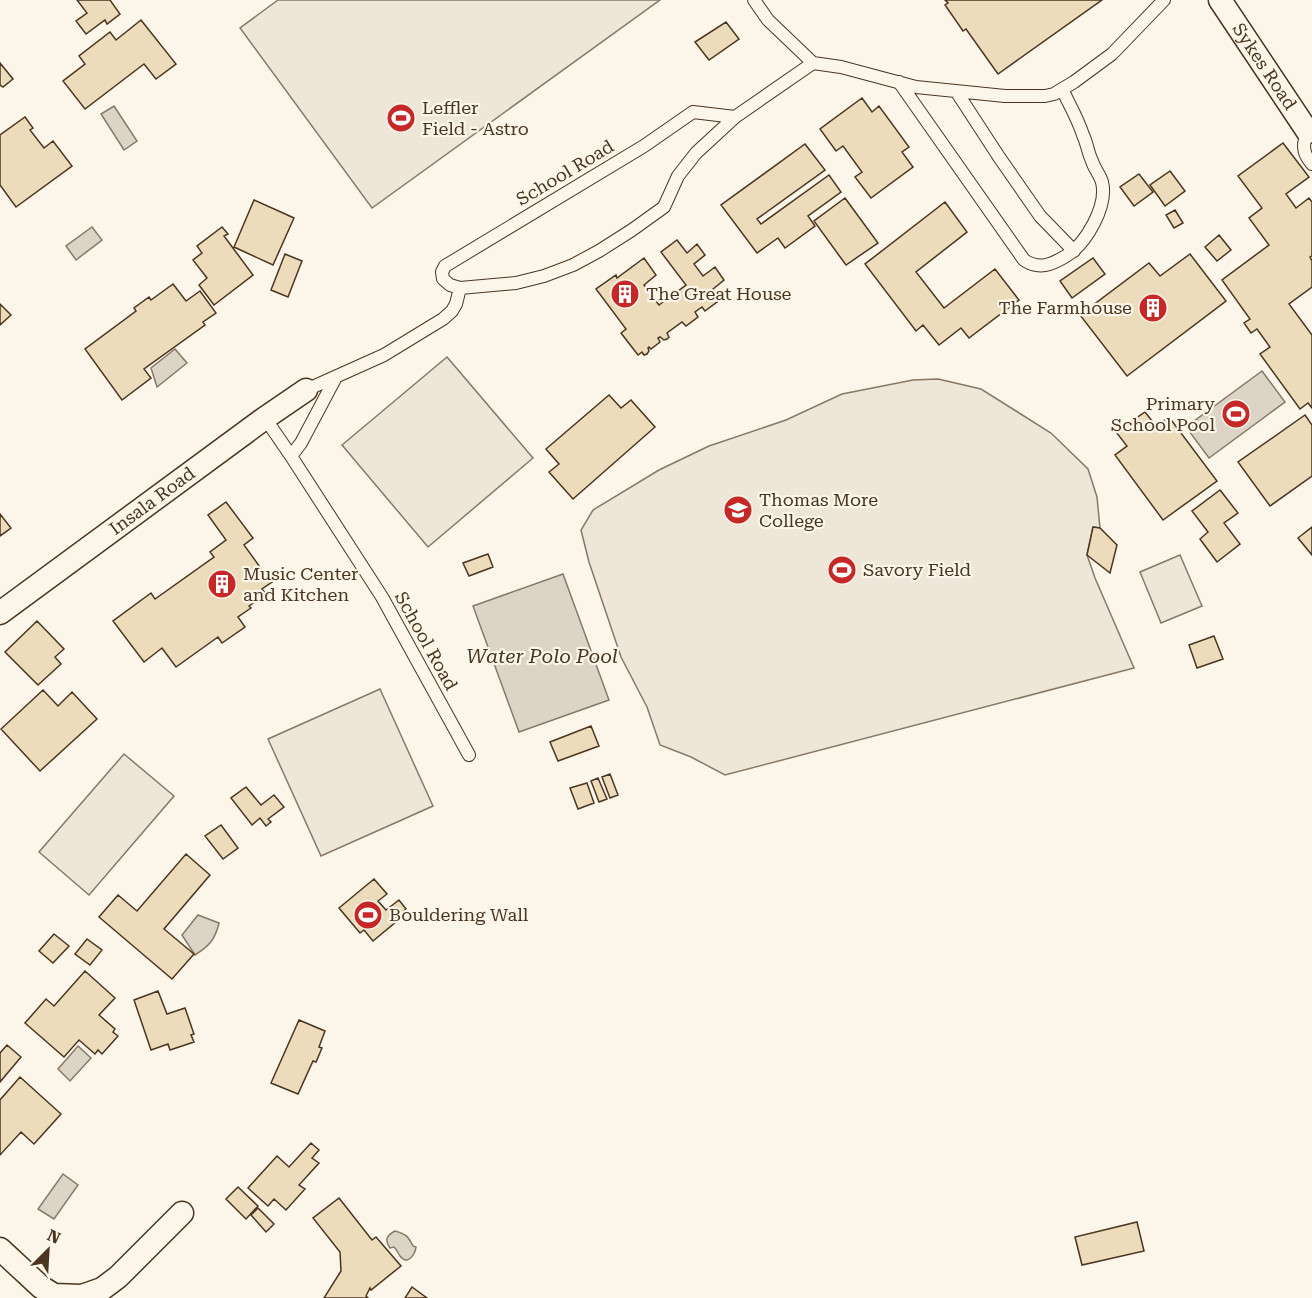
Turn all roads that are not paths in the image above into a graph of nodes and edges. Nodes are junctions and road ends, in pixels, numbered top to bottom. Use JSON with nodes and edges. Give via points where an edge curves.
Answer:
{"nodes":[{"id":1,"x":754,"y":0,"type":"edge"},
{"id":2,"x":1164,"y":0,"type":"edge"},
{"id":3,"x":1220,"y":0,"type":"edge"},
{"id":4,"x":813,"y":63,"type":"junction"},
{"id":5,"x":899,"y":82,"type":"junction"},
{"id":6,"x":1062,"y":89,"type":"junction"},
{"id":7,"x":956,"y":91,"type":"junction"},
{"id":8,"x":735,"y":117,"type":"junction"},
{"id":9,"x":1310,"y":131,"type":"edge"},
{"id":10,"x":1312,"y":164,"type":"edge"},
{"id":11,"x":1074,"y":251,"type":"junction"},
{"id":12,"x":460,"y":288,"type":"junction"},
{"id":13,"x":336,"y":377,"type":"junction"},
{"id":14,"x":306,"y":390,"type":"joint"},
{"id":15,"x":265,"y":418,"type":"junction"},
{"id":16,"x":291,"y":456,"type":"junction"},
{"id":17,"x":0,"y":613,"type":"edge"},
{"id":18,"x":469,"y":754,"type":"dead end"},
{"id":19,"x":182,"y":1213,"type":"dead end"},
{"id":20,"x":0,"y":1248,"type":"edge"}],
"edges":[{"from":1,"to":4,"type":"lane","via":[[768,20]]},
{"from":2,"to":6,"type":"lane","via":[[1112,54]]},
{"from":3,"to":9,"type":"street","name":"Sykes Road"},
{"from":4,"to":5,"type":"lane"},
{"from":4,"to":8,"type":"lane"},
{"from":5,"to":7,"type":"lane"},
{"from":5,"to":11,"type":"lane","via":[[1024,260],[1040,267]]},
{"from":6,"to":7,"type":"lane","via":[[1045,96]]},
{"from":6,"to":11,"type":"lane","via":[[1102,182],[1102,207]]},
{"from":7,"to":11,"type":"lane","via":[[1040,216]]},
{"from":8,"to":12,"type":"lane","via":[[696,153],[678,176],[664,207],[616,241],[544,276]]},
{"from":8,"to":12,"type":"lane","name":"School Road","via":[[693,112],[644,147],[445,266],[444,279]]},
{"from":9,"to":10,"type":"lane","via":[[1304,148]]},
{"from":12,"to":13,"type":"lane","via":[[456,304],[443,319],[384,355]]},
{"from":13,"to":14,"type":"lane"},
{"from":13,"to":16,"type":"lane","via":[[302,443]]},
{"from":14,"to":15,"type":"street","name":"Insala Road"},
{"from":15,"to":16,"type":"lane","name":"School Road"},
{"from":15,"to":17,"type":"street","name":"Insala Road"},
{"from":16,"to":18,"type":"lane","name":"School Road","via":[[382,597]]},
{"from":19,"to":20,"type":"street","via":[[118,1277],[102,1289],[82,1296],[54,1295]]}]}
